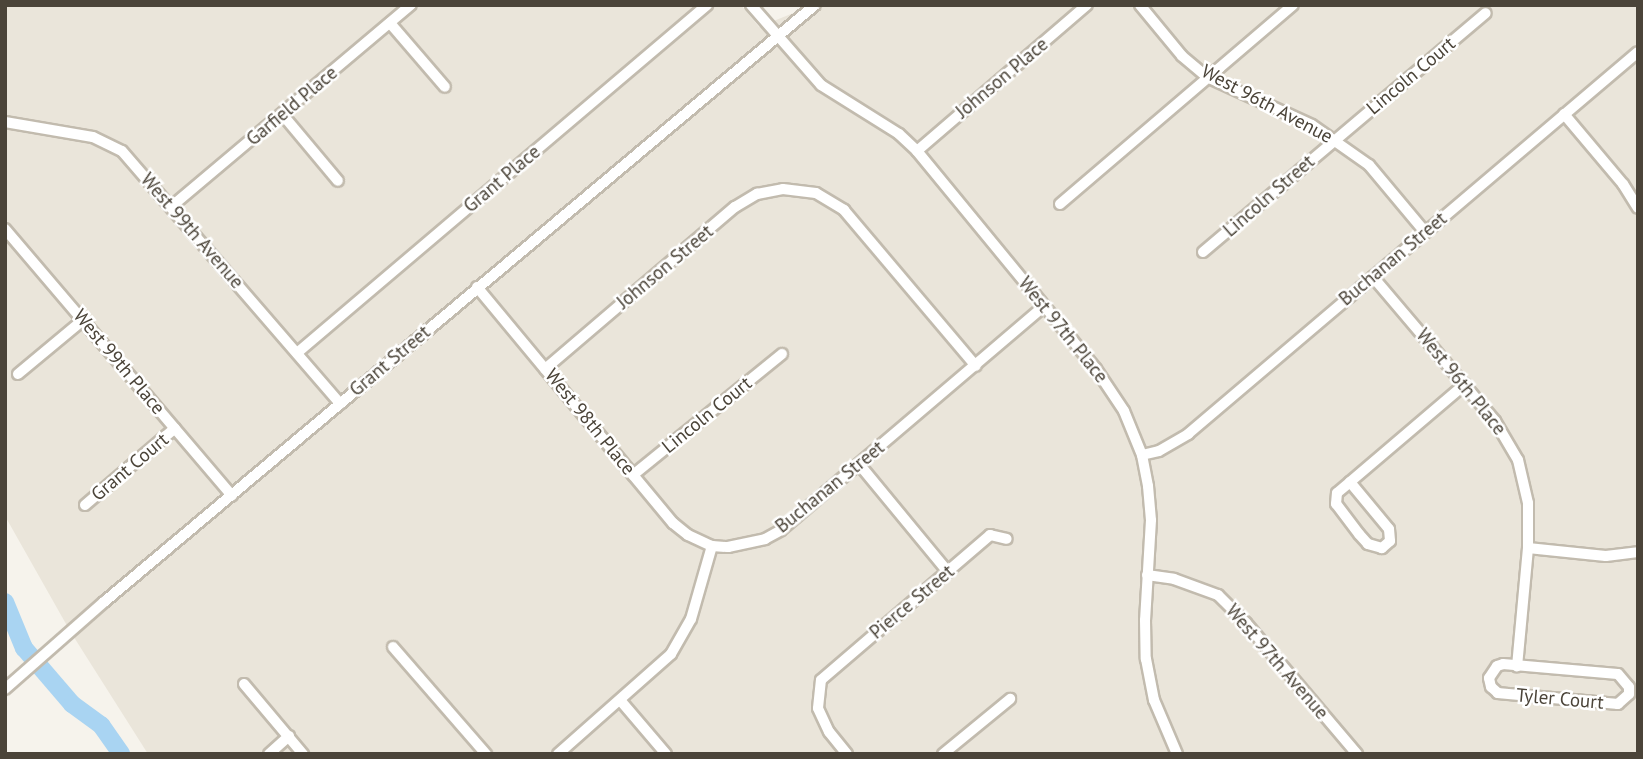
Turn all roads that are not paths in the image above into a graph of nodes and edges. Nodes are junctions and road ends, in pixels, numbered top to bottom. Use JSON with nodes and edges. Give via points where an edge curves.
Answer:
{"nodes":[{"id":1,"x":411,"y":5,"type":"edge"},
{"id":2,"x":707,"y":5,"type":"edge"},
{"id":3,"x":751,"y":5,"type":"edge"},
{"id":4,"x":815,"y":5,"type":"edge"},
{"id":5,"x":1087,"y":5,"type":"edge"},
{"id":6,"x":1140,"y":5,"type":"edge"},
{"id":7,"x":1293,"y":5,"type":"edge"},
{"id":8,"x":1486,"y":13,"type":"dead end"},
{"id":9,"x":390,"y":23,"type":"junction"},
{"id":10,"x":776,"y":35,"type":"junction"},
{"id":11,"x":1638,"y":52,"type":"edge"},
{"id":12,"x":1207,"y":77,"type":"junction"},
{"id":13,"x":445,"y":87,"type":"dead end"},
{"id":14,"x":282,"y":114,"type":"junction"},
{"id":15,"x":1564,"y":114,"type":"junction"},
{"id":16,"x":5,"y":122,"type":"edge"},
{"id":17,"x":1335,"y":139,"type":"junction"},
{"id":18,"x":917,"y":151,"type":"junction"},
{"id":19,"x":338,"y":181,"type":"dead end"},
{"id":20,"x":1060,"y":204,"type":"dead end"},
{"id":21,"x":172,"y":206,"type":"junction"},
{"id":22,"x":1638,"y":208,"type":"edge"},
{"id":23,"x":5,"y":229,"type":"edge"},
{"id":24,"x":1425,"y":232,"type":"junction"},
{"id":25,"x":1203,"y":252,"type":"dead end"},
{"id":26,"x":1373,"y":277,"type":"junction"},
{"id":27,"x":477,"y":287,"type":"junction"},
{"id":28,"x":1044,"y":306,"type":"junction"},
{"id":29,"x":83,"y":320,"type":"junction"},
{"id":30,"x":297,"y":353,"type":"junction"},
{"id":31,"x":782,"y":354,"type":"dead end"},
{"id":32,"x":976,"y":366,"type":"junction"},
{"id":33,"x":545,"y":369,"type":"junction"},
{"id":34,"x":19,"y":374,"type":"dead end"},
{"id":35,"x":1465,"y":384,"type":"junction"},
{"id":36,"x":340,"y":404,"type":"junction"},
{"id":37,"x":175,"y":428,"type":"junction"},
{"id":38,"x":1142,"y":455,"type":"junction"},
{"id":39,"x":859,"y":464,"type":"junction"},
{"id":40,"x":633,"y":475,"type":"junction"},
{"id":41,"x":1350,"y":482,"type":"junction"},
{"id":42,"x":232,"y":496,"type":"junction"},
{"id":43,"x":85,"y":505,"type":"dead end"},
{"id":44,"x":1007,"y":539,"type":"dead end"},
{"id":45,"x":712,"y":546,"type":"junction"},
{"id":46,"x":1528,"y":548,"type":"junction"},
{"id":47,"x":1638,"y":552,"type":"edge"},
{"id":48,"x":948,"y":572,"type":"junction"},
{"id":49,"x":1147,"y":575,"type":"junction"},
{"id":50,"x":393,"y":647,"type":"dead end"},
{"id":51,"x":1517,"y":666,"type":"junction"},
{"id":52,"x":244,"y":684,"type":"dead end"},
{"id":53,"x":6,"y":689,"type":"edge"},
{"id":54,"x":1010,"y":699,"type":"dead end"},
{"id":55,"x":621,"y":700,"type":"junction"},
{"id":56,"x":289,"y":736,"type":"junction"},
{"id":57,"x":1174,"y":753,"type":"edge"},
{"id":58,"x":269,"y":754,"type":"edge"},
{"id":59,"x":303,"y":754,"type":"edge"},
{"id":60,"x":486,"y":754,"type":"edge"},
{"id":61,"x":558,"y":754,"type":"edge"},
{"id":62,"x":666,"y":754,"type":"edge"},
{"id":63,"x":847,"y":754,"type":"edge"},
{"id":64,"x":943,"y":754,"type":"edge"},
{"id":65,"x":1357,"y":754,"type":"edge"}],
"edges":[{"from":1,"to":9,"type":"street","name":"Garfield Place"},
{"from":2,"to":30,"type":"street","name":"Grant Place"},
{"from":3,"to":10,"type":"street","name":"West 97th Place"},
{"from":4,"to":10,"type":"street","name":"Grant Street"},
{"from":5,"to":18,"type":"street","name":"Johnson Place"},
{"from":6,"to":12,"type":"street","name":"West 96th Avenue","via":[[1182,56]]},
{"from":7,"to":12,"type":"street"},
{"from":8,"to":17,"type":"street","name":"Lincoln Court"},
{"from":9,"to":13,"type":"street"},
{"from":9,"to":14,"type":"street","name":"Garfield Place"},
{"from":10,"to":18,"type":"street","name":"West 97th Place","via":[[821,85]]},
{"from":10,"to":27,"type":"street","name":"Grant Street"},
{"from":11,"to":15,"type":"street","name":"Buchanan Street"},
{"from":12,"to":17,"type":"street","name":"West 96th Avenue"},
{"from":12,"to":20,"type":"street"},
{"from":14,"to":19,"type":"street"},
{"from":14,"to":21,"type":"street","name":"Garfield Place"},
{"from":15,"to":22,"type":"street"},
{"from":15,"to":24,"type":"street","name":"Buchanan Street"},
{"from":16,"to":21,"type":"street","name":"West 99th Avenue","via":[[93,137],[122,151]]},
{"from":17,"to":24,"type":"street","name":"West 96th Avenue","via":[[1369,165]]},
{"from":17,"to":25,"type":"street","name":"Lincoln Street"},
{"from":18,"to":28,"type":"street","name":"West 97th Place"},
{"from":21,"to":30,"type":"street","name":"West 99th Avenue"},
{"from":23,"to":29,"type":"street","name":"West 99th Place"},
{"from":24,"to":26,"type":"street","name":"Buchanan Street"},
{"from":26,"to":35,"type":"street","name":"West 96th Place"},
{"from":26,"to":38,"type":"street","name":"Buchanan Street","via":[[1188,435]]},
{"from":27,"to":33,"type":"street","name":"West 98th Place"},
{"from":27,"to":36,"type":"street","name":"Grant Street"},
{"from":28,"to":32,"type":"street","name":"Buchanan Street"},
{"from":28,"to":38,"type":"street","name":"West 97th Place","via":[[1111,388]]},
{"from":29,"to":34,"type":"street"},
{"from":29,"to":37,"type":"street","name":"West 99th Place"},
{"from":30,"to":36,"type":"street","name":"West 99th Avenue"},
{"from":31,"to":40,"type":"street","name":"Lincoln Court"},
{"from":32,"to":33,"type":"street","name":"Johnson Street","via":[[844,210],[816,193],[796,189],[757,194],[735,207]]},
{"from":32,"to":39,"type":"street","name":"Buchanan Street"},
{"from":33,"to":40,"type":"street","name":"West 98th Place"},
{"from":35,"to":41,"type":"street"},
{"from":35,"to":46,"type":"street","name":"West 96th Place","via":[[1518,460],[1528,503]]},
{"from":36,"to":42,"type":"street","name":"Grant Street"},
{"from":37,"to":42,"type":"street","name":"West 99th Place"},
{"from":37,"to":43,"type":"street","name":"Grant Court"},
{"from":38,"to":49,"type":"street","name":"West 97th Place","via":[[1151,520]]},
{"from":39,"to":45,"type":"street","name":"Buchanan Street","via":[[765,539],[743,546]]},
{"from":39,"to":48,"type":"street"},
{"from":40,"to":45,"type":"street","name":"West 98th Place","via":[[673,523]]},
{"from":41,"to":41,"type":"street","via":[[1389,528],[1390,541],[1382,548],[1368,544],[1336,504],[1337,493]]},
{"from":42,"to":53,"type":"street","name":"Grant Street"},
{"from":44,"to":48,"type":"street","name":"Pierce Street","via":[[990,535]]},
{"from":45,"to":55,"type":"street","via":[[691,619],[671,654]]},
{"from":46,"to":47,"type":"street","via":[[1606,555]]},
{"from":46,"to":51,"type":"street","name":"West 96th Place"},
{"from":48,"to":63,"type":"street","name":"Pierce Street","via":[[821,680],[818,708]]},
{"from":49,"to":57,"type":"street","name":"West 97th Place","via":[[1146,659],[1154,700]]},
{"from":49,"to":65,"type":"street","name":"West 97th Avenue","via":[[1186,582],[1217,595]]},
{"from":50,"to":60,"type":"street"},
{"from":51,"to":51,"type":"street","name":"Tyler Court","via":[[1503,664],[1492,670],[1491,687],[1498,693],[1618,704],[1629,694],[1618,674]]},
{"from":52,"to":56,"type":"street"},
{"from":54,"to":64,"type":"street"},
{"from":55,"to":61,"type":"street"},
{"from":55,"to":62,"type":"street"},
{"from":56,"to":58,"type":"street"},
{"from":56,"to":59,"type":"street"}]}
